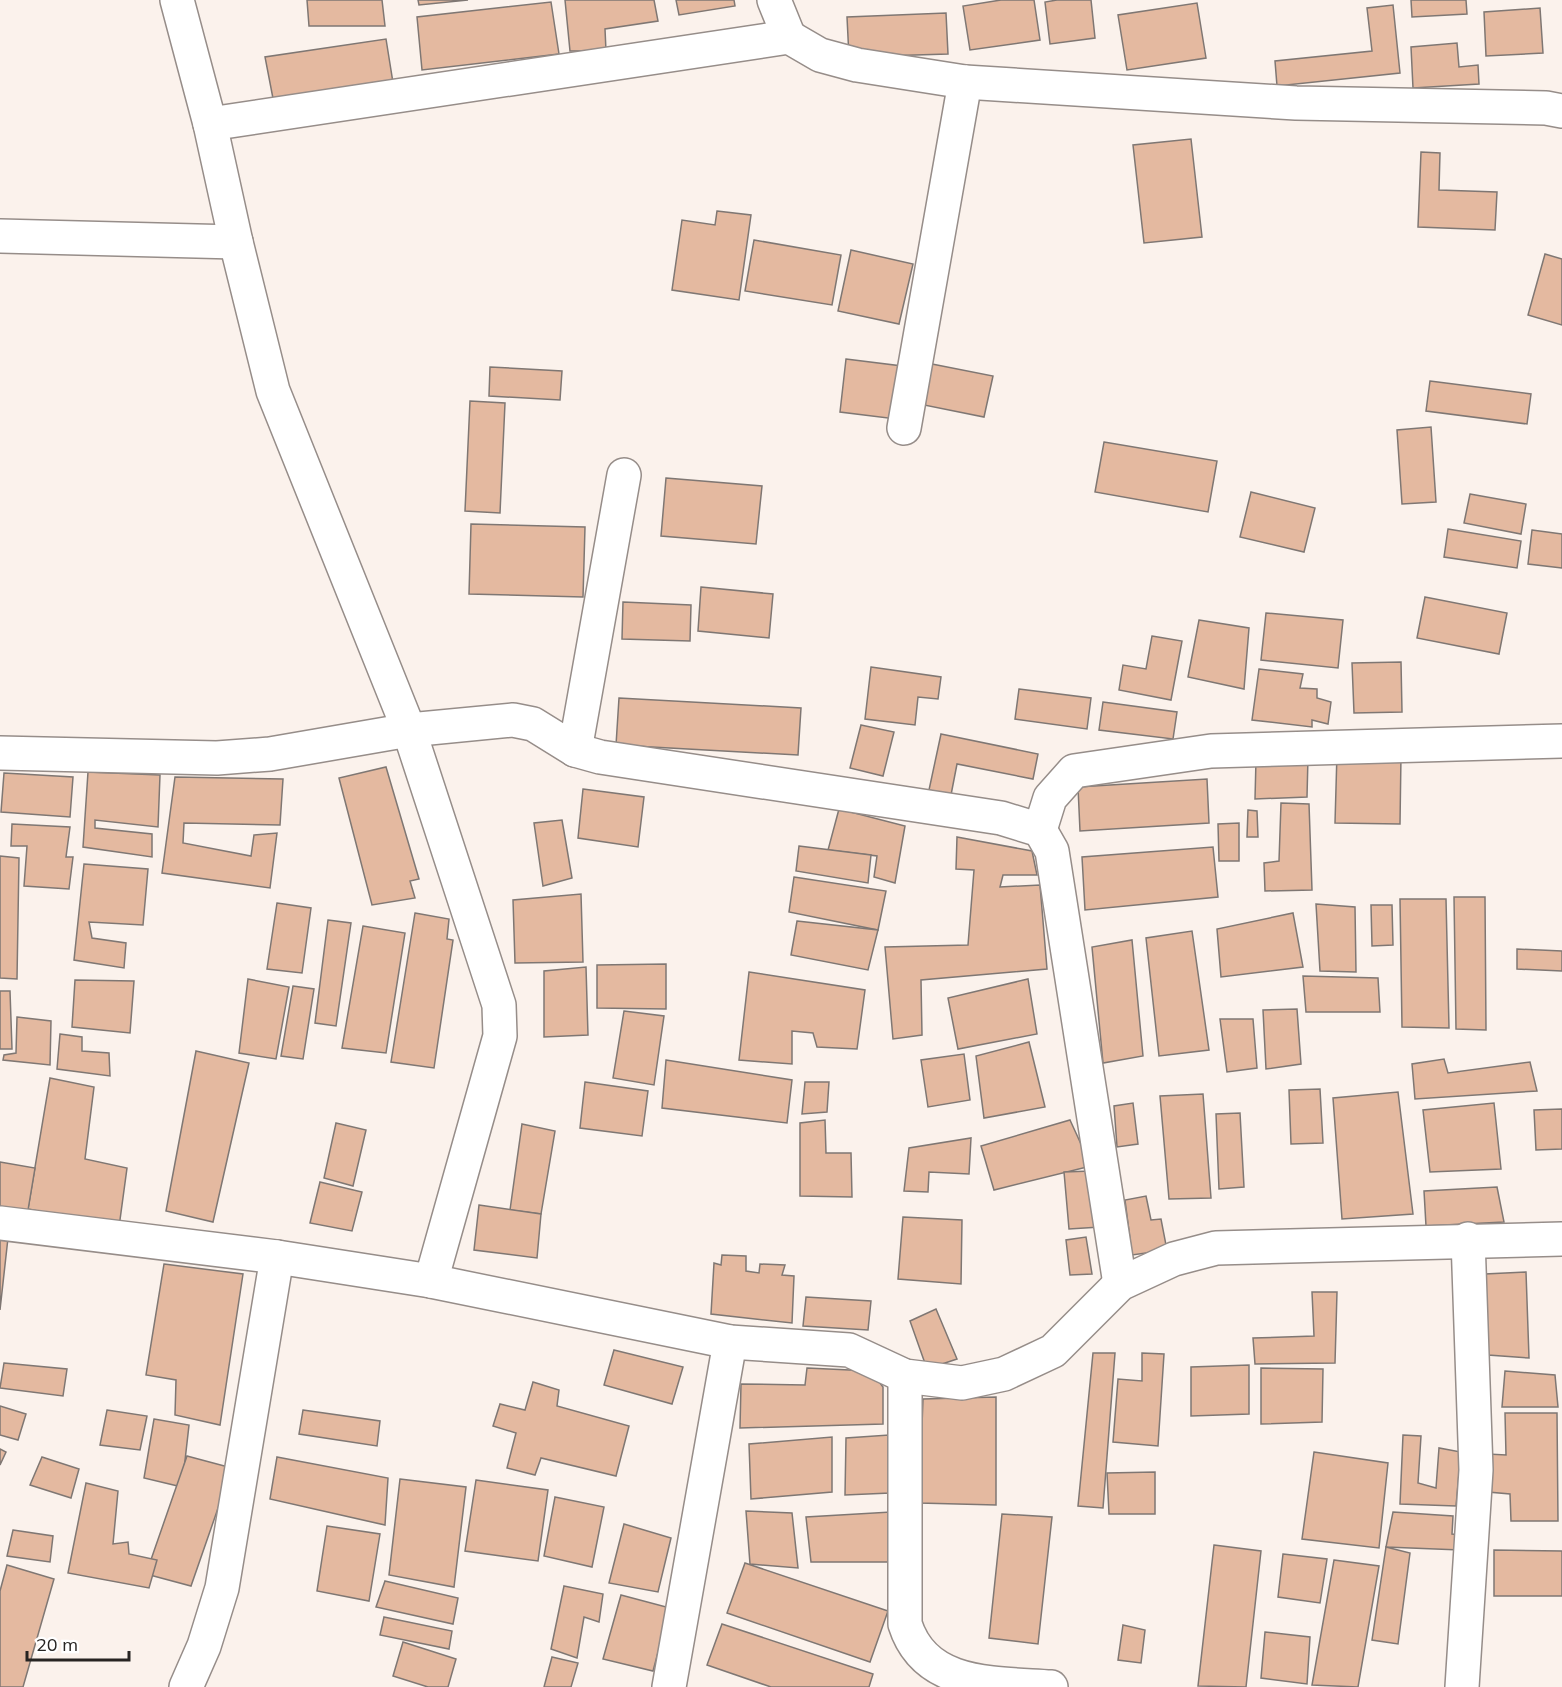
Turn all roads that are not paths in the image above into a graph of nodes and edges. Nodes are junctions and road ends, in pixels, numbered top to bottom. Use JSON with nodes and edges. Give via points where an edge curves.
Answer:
{"nodes":[{"id":1,"x":177,"y":0,"type":"edge"},
{"id":2,"x":774,"y":0,"type":"edge"},
{"id":3,"x":789,"y":37,"type":"junction"},
{"id":4,"x":965,"y":82,"type":"junction"},
{"id":5,"x":1562,"y":111,"type":"edge"},
{"id":6,"x":210,"y":124,"type":"junction"},
{"id":7,"x":0,"y":236,"type":"edge"},
{"id":8,"x":236,"y":242,"type":"junction"},
{"id":9,"x":904,"y":428,"type":"dead end"},
{"id":10,"x":624,"y":475,"type":"dead end"},
{"id":11,"x":409,"y":730,"type":"junction"},
{"id":12,"x":1562,"y":741,"type":"edge"},
{"id":13,"x":575,"y":750,"type":"junction"},
{"id":14,"x":0,"y":753,"type":"edge"},
{"id":15,"x":1040,"y":830,"type":"junction"},
{"id":16,"x":0,"y":1222,"type":"edge"},
{"id":17,"x":1468,"y":1239,"type":"junction"},
{"id":18,"x":1562,"y":1239,"type":"edge"},
{"id":19,"x":277,"y":1257,"type":"junction"},
{"id":20,"x":431,"y":1281,"type":"junction"},
{"id":21,"x":1120,"y":1284,"type":"junction"},
{"id":22,"x":730,"y":1342,"type":"junction"},
{"id":23,"x":905,"y":1376,"type":"junction"},
{"id":24,"x":186,"y":1687,"type":"edge"},
{"id":25,"x":669,"y":1687,"type":"edge"},
{"id":26,"x":1051,"y":1687,"type":"edge"},
{"id":27,"x":1462,"y":1687,"type":"edge"}],
"edges":[{"from":1,"to":6,"type":"street"},
{"from":2,"to":3,"type":"street"},
{"from":3,"to":4,"type":"street","via":[[820,55],[857,65]]},
{"from":3,"to":6,"type":"street"},
{"from":4,"to":5,"type":"street","via":[[1296,104]]},
{"from":4,"to":9,"type":"street"},
{"from":6,"to":8,"type":"street"},
{"from":7,"to":8,"type":"street"},
{"from":8,"to":11,"type":"street","via":[[273,391]]},
{"from":10,"to":13,"type":"street"},
{"from":11,"to":13,"type":"street","via":[[513,720],[533,724]]},
{"from":11,"to":14,"type":"street","via":[[270,754],[217,758]]},
{"from":11,"to":20,"type":"street","via":[[499,1005],[500,1036]]},
{"from":12,"to":15,"type":"street","via":[[1211,751],[1074,771],[1050,798]]},
{"from":13,"to":15,"type":"street","via":[[600,758],[1002,818]]},
{"from":15,"to":21,"type":"street","via":[[1052,851]]},
{"from":16,"to":19,"type":"street"},
{"from":17,"to":18,"type":"street"},
{"from":17,"to":21,"type":"street","via":[[1216,1248],[1174,1259]]},
{"from":17,"to":27,"type":"street","via":[[1476,1470]]},
{"from":19,"to":20,"type":"street"},
{"from":19,"to":24,"type":"street","via":[[222,1588]]},
{"from":20,"to":22,"type":"street"},
{"from":21,"to":23,"type":"street","via":[[1053,1351],[1004,1374],[962,1383]]},
{"from":22,"to":23,"type":"street","via":[[849,1350]]},
{"from":22,"to":25,"type":"street"},
{"from":23,"to":26,"type":"street","via":[[905,1624],[911,1645],[930,1665],[954,1680]]}]}
